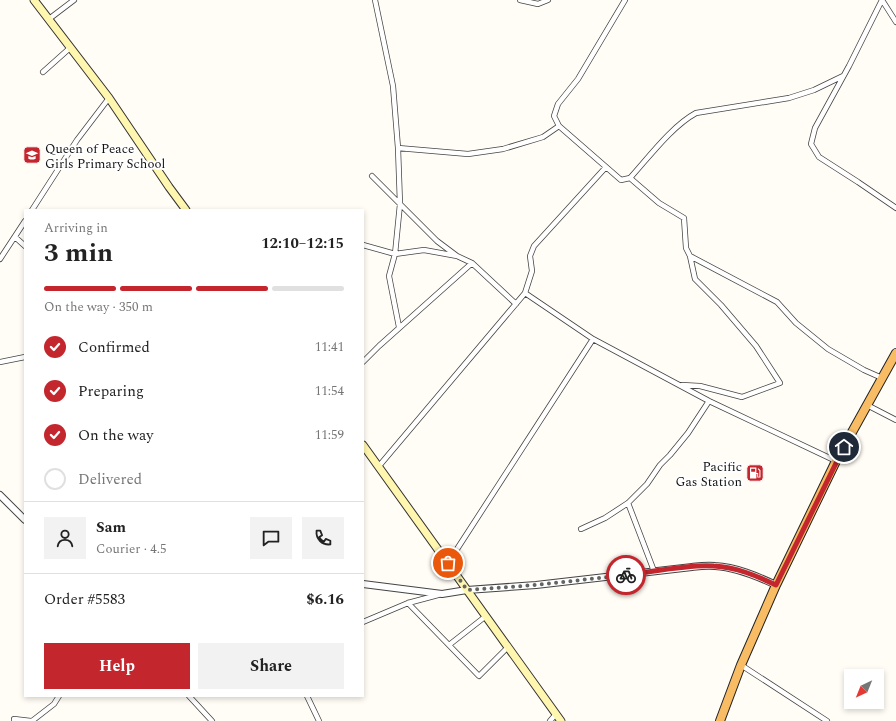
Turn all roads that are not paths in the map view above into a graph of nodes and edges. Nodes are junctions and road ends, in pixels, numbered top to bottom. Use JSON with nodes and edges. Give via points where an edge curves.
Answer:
{"nodes":[{"id":1,"x":34,"y":0,"type":"edge"},
{"id":2,"x":74,"y":0,"type":"edge"},
{"id":3,"x":375,"y":0,"type":"edge"},
{"id":4,"x":520,"y":0,"type":"edge"},
{"id":5,"x":548,"y":0,"type":"edge"},
{"id":6,"x":625,"y":0,"type":"edge"},
{"id":7,"x":882,"y":0,"type":"edge"},
{"id":8,"x":49,"y":19,"type":"junction"},
{"id":9,"x":896,"y":22,"type":"edge"},
{"id":10,"x":71,"y":47,"type":"junction"},
{"id":11,"x":43,"y":72,"type":"dead end"},
{"id":12,"x":843,"y":76,"type":"junction"},
{"id":13,"x":109,"y":98,"type":"junction"},
{"id":14,"x":558,"y":126,"type":"junction"},
{"id":15,"x":398,"y":148,"type":"junction"},
{"id":16,"x":606,"y":167,"type":"junction"},
{"id":17,"x":372,"y":176,"type":"dead end"},
{"id":18,"x":630,"y":178,"type":"junction"},
{"id":19,"x":400,"y":204,"type":"junction"},
{"id":20,"x":896,"y":208,"type":"edge"},
{"id":21,"x":33,"y":209,"type":"edge"},
{"id":22,"x":185,"y":209,"type":"edge"},
{"id":23,"x":24,"y":223,"type":"edge"},
{"id":24,"x":15,"y":237,"type":"junction"},
{"id":25,"x":24,"y":245,"type":"edge"},
{"id":26,"x":364,"y":245,"type":"edge"},
{"id":27,"x":395,"y":254,"type":"junction"},
{"id":28,"x":457,"y":256,"type":"junction"},
{"id":29,"x":690,"y":256,"type":"junction"},
{"id":30,"x":0,"y":260,"type":"edge"},
{"id":31,"x":472,"y":263,"type":"junction"},
{"id":32,"x":525,"y":293,"type":"junction"},
{"id":33,"x":516,"y":304,"type":"junction"},
{"id":34,"x":399,"y":327,"type":"junction"},
{"id":35,"x":593,"y":339,"type":"junction"},
{"id":36,"x":896,"y":353,"type":"edge"},
{"id":37,"x":24,"y":357,"type":"edge"},
{"id":38,"x":364,"y":361,"type":"edge"},
{"id":39,"x":0,"y":362,"type":"edge"},
{"id":40,"x":882,"y":378,"type":"junction"},
{"id":41,"x":680,"y":385,"type":"junction"},
{"id":42,"x":709,"y":401,"type":"junction"},
{"id":43,"x":867,"y":405,"type":"junction"},
{"id":44,"x":896,"y":420,"type":"edge"},
{"id":45,"x":364,"y":446,"type":"edge"},
{"id":46,"x":836,"y":461,"type":"junction"},
{"id":47,"x":379,"y":466,"type":"junction"},
{"id":48,"x":0,"y":495,"type":"edge"},
{"id":49,"x":628,"y":503,"type":"junction"},
{"id":50,"x":24,"y":519,"type":"edge"},
{"id":51,"x":581,"y":530,"type":"dead end"},
{"id":52,"x":448,"y":563,"type":"junction"},
{"id":53,"x":654,"y":571,"type":"junction"},
{"id":54,"x":364,"y":584,"type":"edge"},
{"id":55,"x":776,"y":585,"type":"junction"},
{"id":56,"x":467,"y":590,"type":"junction"},
{"id":57,"x":442,"y":594,"type":"junction"},
{"id":58,"x":408,"y":603,"type":"junction"},
{"id":59,"x":486,"y":616,"type":"junction"},
{"id":60,"x":364,"y":622,"type":"edge"},
{"id":61,"x":449,"y":645,"type":"junction"},
{"id":62,"x":508,"y":647,"type":"junction"},
{"id":63,"x":741,"y":665,"type":"junction"},
{"id":64,"x":58,"y":697,"type":"edge"},
{"id":65,"x":190,"y":697,"type":"edge"},
{"id":66,"x":307,"y":697,"type":"edge"},
{"id":67,"x":556,"y":714,"type":"junction"},
{"id":68,"x":14,"y":721,"type":"edge"},
{"id":69,"x":32,"y":721,"type":"edge"},
{"id":70,"x":212,"y":721,"type":"edge"},
{"id":71,"x":319,"y":721,"type":"edge"},
{"id":72,"x":550,"y":721,"type":"edge"},
{"id":73,"x":561,"y":721,"type":"edge"},
{"id":74,"x":720,"y":721,"type":"edge"},
{"id":75,"x":827,"y":721,"type":"edge"}],
"edges":[{"from":1,"to":8,"type":"main road"},
{"from":2,"to":8,"type":"street"},
{"from":3,"to":15,"type":"street","via":[[392,86]]},
{"from":4,"to":5,"type":"street","via":[[538,4]]},
{"from":6,"to":14,"type":"street","via":[[578,80],[558,104],[554,116]]},
{"from":7,"to":9,"type":"street"},
{"from":7,"to":12,"type":"street"},
{"from":8,"to":10,"type":"main road"},
{"from":10,"to":11,"type":"street"},
{"from":10,"to":13,"type":"main road"},
{"from":12,"to":18,"type":"street","via":[[814,90],[788,98],[696,113],[687,118]]},
{"from":12,"to":20,"type":"street","via":[[815,128],[811,144],[819,157]]},
{"from":13,"to":21,"type":"street","via":[[77,140]]},
{"from":13,"to":22,"type":"main road"},
{"from":14,"to":15,"type":"street","via":[[543,137],[503,149],[468,154]]},
{"from":14,"to":16,"type":"street"},
{"from":15,"to":19,"type":"street"},
{"from":16,"to":18,"type":"street","via":[[621,180]]},
{"from":16,"to":32,"type":"street","via":[[534,246],[530,256],[532,271]]},
{"from":17,"to":19,"type":"street"},
{"from":18,"to":29,"type":"street","via":[[659,203],[684,218],[686,248]]},
{"from":19,"to":27,"type":"street"},
{"from":19,"to":28,"type":"street","via":[[437,241]]},
{"from":23,"to":24,"type":"street"},
{"from":24,"to":25,"type":"street"},
{"from":24,"to":30,"type":"street"},
{"from":26,"to":27,"type":"street"},
{"from":27,"to":28,"type":"street","via":[[424,250]]},
{"from":27,"to":34,"type":"street","via":[[389,276]]},
{"from":28,"to":31,"type":"street"},
{"from":29,"to":40,"type":"street","via":[[778,302],[796,323],[828,349]]},
{"from":29,"to":41,"type":"street","via":[[695,279],[722,305],[756,346],[780,383],[742,396],[700,386]]},
{"from":31,"to":33,"type":"street"},
{"from":31,"to":34,"type":"street"},
{"from":32,"to":33,"type":"street"},
{"from":32,"to":35,"type":"street"},
{"from":33,"to":47,"type":"street"},
{"from":34,"to":38,"type":"street"},
{"from":35,"to":41,"type":"street"},
{"from":35,"to":52,"type":"street"},
{"from":36,"to":40,"type":"highway"},
{"from":37,"to":39,"type":"street"},
{"from":40,"to":43,"type":"highway"},
{"from":41,"to":42,"type":"street"},
{"from":42,"to":46,"type":"street"},
{"from":42,"to":49,"type":"street","via":[[688,433],[647,484]]},
{"from":43,"to":44,"type":"street"},
{"from":43,"to":46,"type":"highway"},
{"from":45,"to":47,"type":"main road"},
{"from":46,"to":55,"type":"highway"},
{"from":47,"to":52,"type":"main road"},
{"from":48,"to":50,"type":"street"},
{"from":49,"to":51,"type":"street"},
{"from":49,"to":53,"type":"street"},
{"from":52,"to":56,"type":"main road"},
{"from":53,"to":55,"type":"street","via":[[715,566],[737,569]]},
{"from":53,"to":56,"type":"street"},
{"from":54,"to":57,"type":"street"},
{"from":55,"to":63,"type":"highway"},
{"from":56,"to":57,"type":"street"},
{"from":56,"to":59,"type":"main road"},
{"from":57,"to":58,"type":"street"},
{"from":58,"to":60,"type":"street"},
{"from":58,"to":61,"type":"street"},
{"from":59,"to":61,"type":"street"},
{"from":59,"to":62,"type":"main road"},
{"from":61,"to":62,"type":"street","via":[[479,676]]},
{"from":62,"to":67,"type":"main road"},
{"from":63,"to":74,"type":"highway"},
{"from":63,"to":75,"type":"street"},
{"from":64,"to":69,"type":"street","via":[[54,704]]},
{"from":65,"to":70,"type":"street"},
{"from":66,"to":71,"type":"street"},
{"from":67,"to":72,"type":"street"},
{"from":67,"to":73,"type":"main road"},
{"from":68,"to":69,"type":"street"}]}
